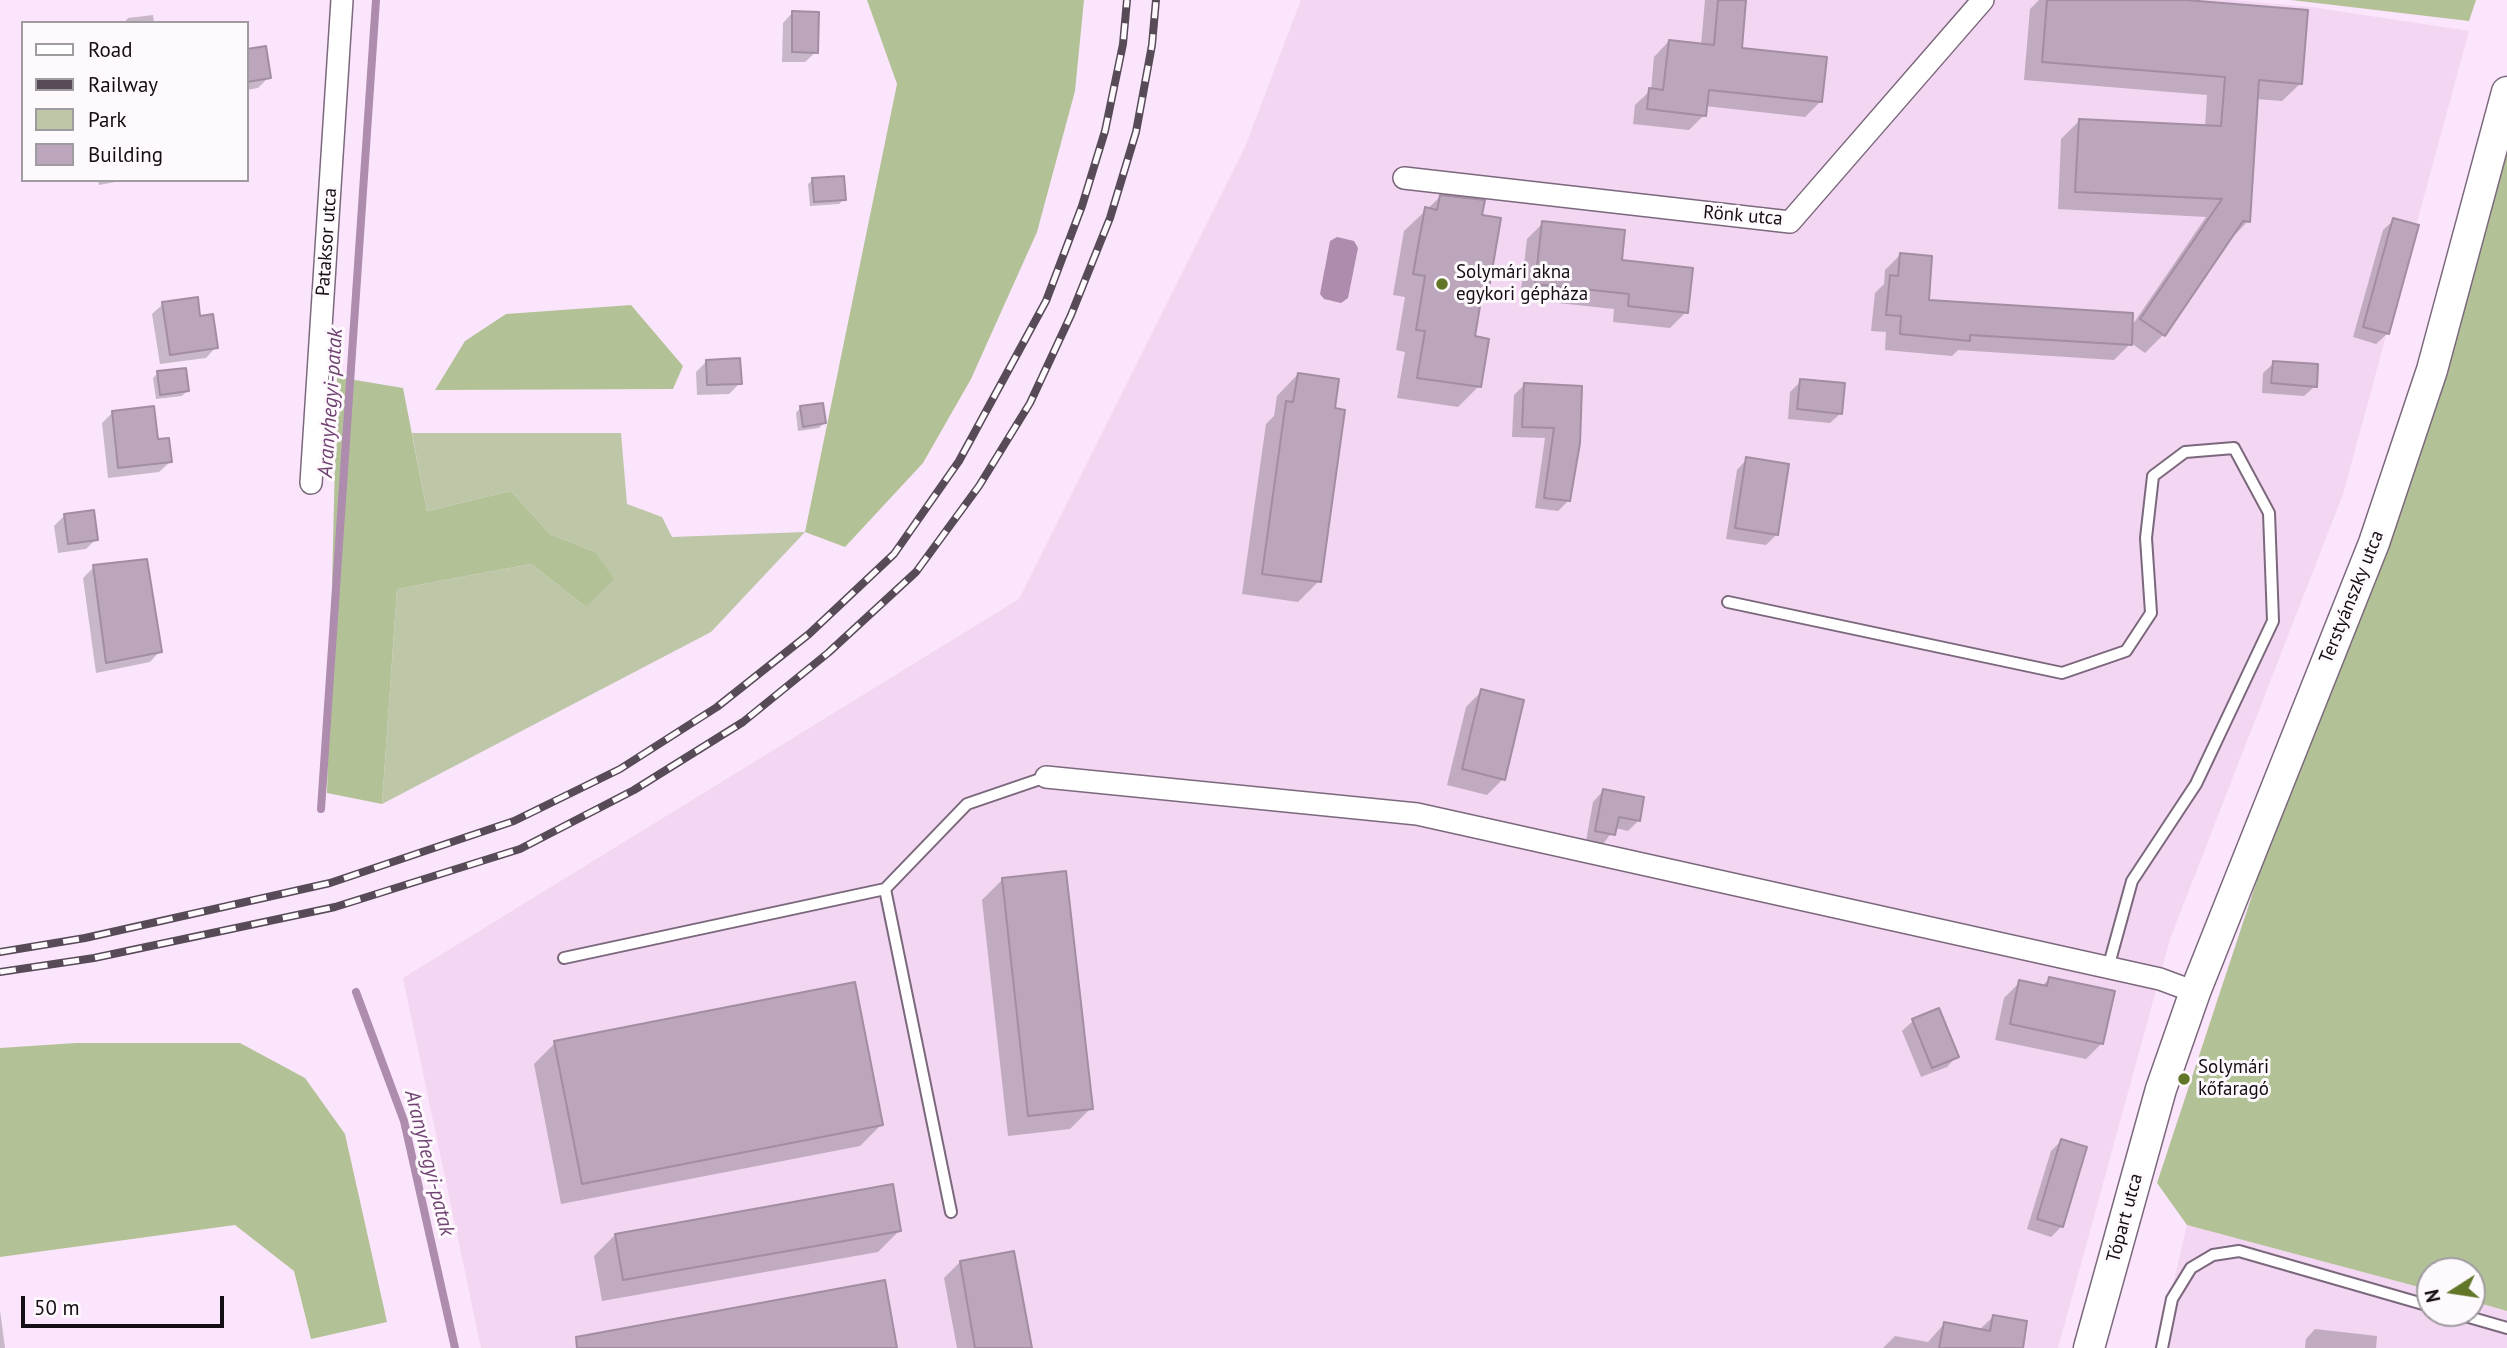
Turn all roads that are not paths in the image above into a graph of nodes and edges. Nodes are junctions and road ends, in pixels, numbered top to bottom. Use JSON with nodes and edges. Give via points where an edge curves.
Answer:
{"nodes":[{"id":1,"x":342,"y":0,"type":"edge"},
{"id":2,"x":1983,"y":0,"type":"edge"},
{"id":3,"x":2507,"y":92,"type":"edge"},
{"id":4,"x":1404,"y":178,"type":"dead end"},
{"id":5,"x":311,"y":483,"type":"dead end"},
{"id":6,"x":1728,"y":601,"type":"dead end"},
{"id":7,"x":1046,"y":777,"type":"joint"},
{"id":8,"x":885,"y":889,"type":"junction"},
{"id":9,"x":564,"y":958,"type":"dead end"},
{"id":10,"x":2109,"y":968,"type":"junction"},
{"id":11,"x":2195,"y":992,"type":"junction"},
{"id":12,"x":2161,"y":1089,"type":"joint"},
{"id":13,"x":951,"y":1212,"type":"dead end"},
{"id":14,"x":2416,"y":1302,"type":"edge"},
{"id":15,"x":2486,"y":1322,"type":"edge"},
{"id":16,"x":2507,"y":1328,"type":"edge"},
{"id":17,"x":2089,"y":1348,"type":"edge"},
{"id":18,"x":2162,"y":1348,"type":"edge"}],
"edges":[{"from":1,"to":5,"type":"street","name":"Pataksor utca"},
{"from":2,"to":4,"type":"street","name":"Rönk utca","via":[[1790,222]]},
{"from":3,"to":11,"type":"main road","name":"Terstyánszky utca","via":[[2432,370],[2374,543]]},
{"from":6,"to":10,"type":"lane","via":[[2062,673],[2126,652],[2151,613],[2146,538],[2153,476],[2185,452],[2234,447],[2269,513],[2273,621],[2196,784],[2132,881]]},
{"from":7,"to":8,"type":"lane","via":[[967,804]]},
{"from":7,"to":10,"type":"street","via":[[1417,814]]},
{"from":8,"to":9,"type":"lane"},
{"from":8,"to":13,"type":"lane"},
{"from":10,"to":11,"type":"street"},
{"from":11,"to":12,"type":"main road","name":"Terstyánszky utca"},
{"from":12,"to":17,"type":"main road","name":"Tópart utca"},
{"from":14,"to":18,"type":"lane","via":[[2239,1251],[2213,1255],[2191,1268],[2172,1299]]},
{"from":15,"to":16,"type":"lane"}]}
